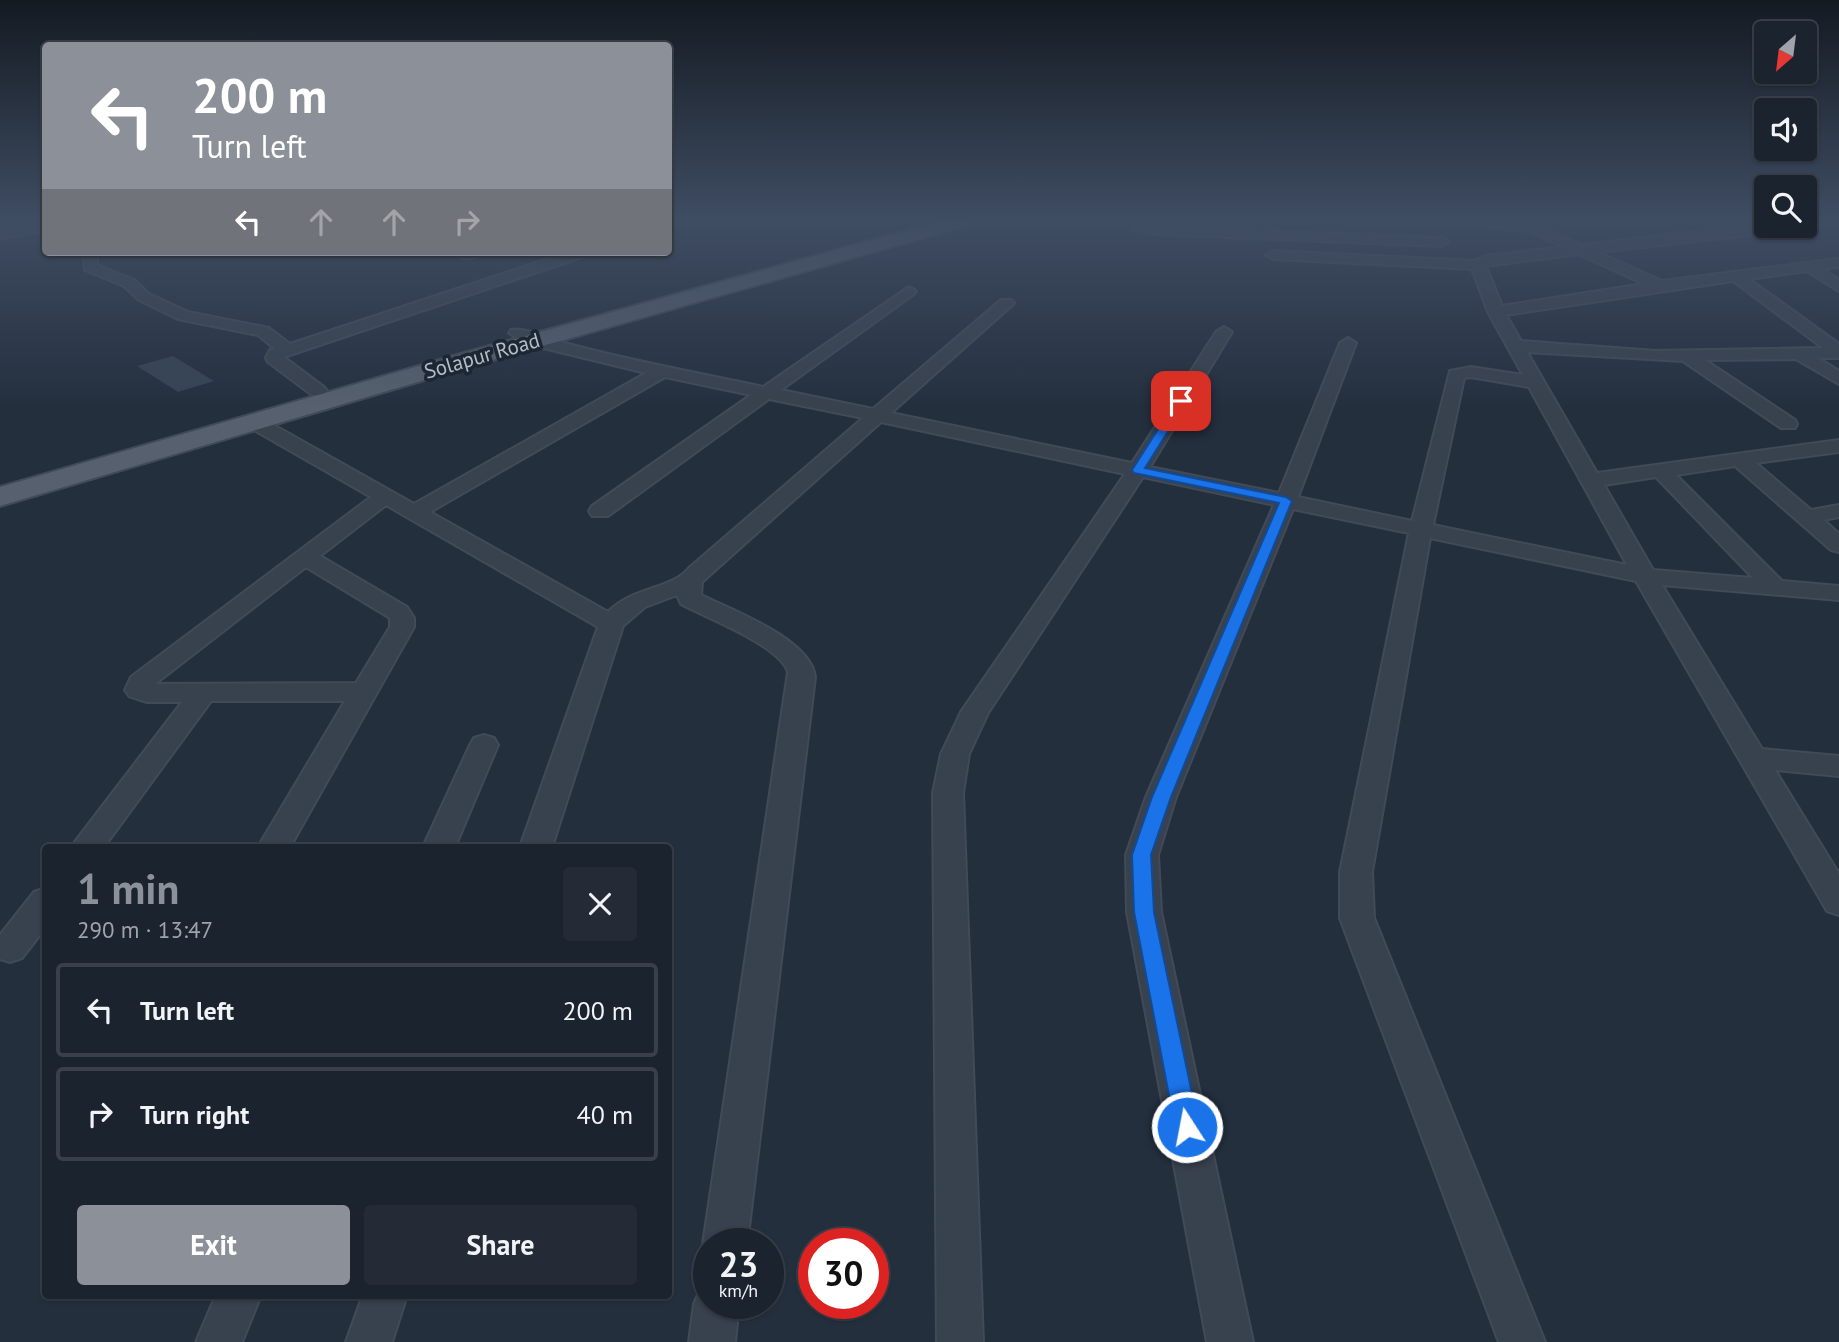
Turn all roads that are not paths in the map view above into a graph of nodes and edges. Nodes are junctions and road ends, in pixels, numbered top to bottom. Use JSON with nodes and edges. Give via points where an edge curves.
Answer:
{"nodes":[{"id":1,"x":128,"y":283,"type":"edge"},
{"id":2,"x":484,"y":283,"type":"edge"},
{"id":3,"x":718,"y":283,"type":"edge"},
{"id":4,"x":1485,"y":283,"type":"edge"},
{"id":5,"x":1653,"y":283,"type":"edge"},
{"id":6,"x":1686,"y":283,"type":"edge"},
{"id":7,"x":1745,"y":283,"type":"edge"},
{"id":8,"x":1660,"y":286,"type":"junction"},
{"id":9,"x":909,"y":291,"type":"dead end"},
{"id":10,"x":1006,"y":303,"type":"dead end"},
{"id":11,"x":1496,"y":312,"type":"junction"},
{"id":12,"x":1224,"y":332,"type":"dead end"},
{"id":13,"x":527,"y":336,"type":"junction"},
{"id":14,"x":1348,"y":343,"type":"dead end"},
{"id":15,"x":1516,"y":346,"type":"junction"},
{"id":16,"x":286,"y":349,"type":"junction"},
{"id":17,"x":1839,"y":353,"type":"edge"},
{"id":18,"x":1800,"y":354,"type":"junction"},
{"id":19,"x":1687,"y":356,"type":"junction"},
{"id":20,"x":662,"y":371,"type":"junction"},
{"id":21,"x":1839,"y":379,"type":"edge"},
{"id":22,"x":1538,"y":383,"type":"junction"},
{"id":23,"x":318,"y":391,"type":"junction"},
{"id":24,"x":767,"y":393,"type":"junction"},
{"id":25,"x":876,"y":415,"type":"junction"},
{"id":26,"x":254,"y":422,"type":"junction"},
{"id":27,"x":1788,"y":424,"type":"dead end"},
{"id":28,"x":1839,"y":446,"type":"edge"},
{"id":29,"x":1740,"y":460,"type":"junction"},
{"id":30,"x":1138,"y":470,"type":"junction"},
{"id":31,"x":1661,"y":471,"type":"junction"},
{"id":32,"x":1593,"y":480,"type":"junction"},
{"id":33,"x":0,"y":482,"type":"edge"},
{"id":34,"x":386,"y":495,"type":"junction"},
{"id":35,"x":0,"y":496,"type":"edge"},
{"id":36,"x":1286,"y":501,"type":"junction"},
{"id":37,"x":1839,"y":511,"type":"edge"},
{"id":38,"x":415,"y":512,"type":"junction"},
{"id":39,"x":600,"y":512,"type":"dead end"},
{"id":40,"x":1808,"y":517,"type":"junction"},
{"id":41,"x":1421,"y":529,"type":"junction"},
{"id":42,"x":1839,"y":545,"type":"edge"},
{"id":43,"x":305,"y":556,"type":"junction"},
{"id":44,"x":1645,"y":576,"type":"junction"},
{"id":45,"x":689,"y":584,"type":"junction"},
{"id":46,"x":1776,"y":587,"type":"junction"},
{"id":47,"x":1839,"y":593,"type":"edge"},
{"id":48,"x":611,"y":624,"type":"junction"},
{"id":49,"x":204,"y":692,"type":"junction"},
{"id":50,"x":364,"y":692,"type":"junction"},
{"id":51,"x":484,"y":745,"type":"dead end"},
{"id":52,"x":1756,"y":758,"type":"junction"},
{"id":53,"x":1839,"y":766,"type":"edge"},
{"id":54,"x":88,"y":844,"type":"edge"},
{"id":55,"x":276,"y":844,"type":"edge"},
{"id":56,"x":440,"y":844,"type":"edge"},
{"id":57,"x":537,"y":844,"type":"edge"},
{"id":58,"x":1839,"y":902,"type":"edge"},
{"id":59,"x":42,"y":906,"type":"edge"},
{"id":60,"x":10,"y":948,"type":"dead end"},
{"id":61,"x":727,"y":1228,"type":"edge"},
{"id":62,"x":237,"y":1299,"type":"edge"},
{"id":63,"x":384,"y":1299,"type":"edge"},
{"id":64,"x":715,"y":1319,"type":"edge"},
{"id":65,"x":219,"y":1342,"type":"edge"},
{"id":66,"x":369,"y":1342,"type":"edge"},
{"id":67,"x":712,"y":1342,"type":"edge"},
{"id":68,"x":960,"y":1342,"type":"edge"},
{"id":69,"x":1230,"y":1342,"type":"edge"},
{"id":70,"x":1522,"y":1342,"type":"edge"}],
"edges":[{"from":1,"to":16,"type":"street","via":[[148,299],[184,316],[263,331]]},
{"from":2,"to":16,"type":"street"},
{"from":3,"to":13,"type":"main road","name":"Solapur Road"},
{"from":4,"to":11,"type":"street"},
{"from":5,"to":8,"type":"street"},
{"from":6,"to":8,"type":"street"},
{"from":7,"to":17,"type":"street"},
{"from":8,"to":11,"type":"street"},
{"from":9,"to":24,"type":"street"},
{"from":10,"to":25,"type":"street"},
{"from":11,"to":15,"type":"street"},
{"from":12,"to":30,"type":"street"},
{"from":13,"to":20,"type":"street"},
{"from":13,"to":23,"type":"main road","name":"Solapur Road"},
{"from":13,"to":26,"type":"main road","name":"Solapur Road"},
{"from":14,"to":36,"type":"street"},
{"from":15,"to":19,"type":"street"},
{"from":15,"to":22,"type":"street"},
{"from":16,"to":23,"type":"street","via":[[274,358]]},
{"from":17,"to":18,"type":"street"},
{"from":18,"to":19,"type":"street"},
{"from":18,"to":21,"type":"street"},
{"from":19,"to":27,"type":"street"},
{"from":20,"to":24,"type":"street"},
{"from":20,"to":38,"type":"street"},
{"from":22,"to":32,"type":"street"},
{"from":22,"to":41,"type":"street","via":[[1473,372],[1456,375]]},
{"from":23,"to":33,"type":"main road","name":"Solapur Road"},
{"from":24,"to":25,"type":"street"},
{"from":24,"to":39,"type":"street"},
{"from":25,"to":30,"type":"street"},
{"from":25,"to":45,"type":"street"},
{"from":26,"to":34,"type":"street"},
{"from":26,"to":35,"type":"main road","name":"Solapur Road"},
{"from":28,"to":29,"type":"street"},
{"from":29,"to":31,"type":"street"},
{"from":29,"to":40,"type":"street"},
{"from":30,"to":36,"type":"street"},
{"from":30,"to":68,"type":"street","via":[[975,712],[956,754],[948,793]]},
{"from":31,"to":32,"type":"street"},
{"from":31,"to":46,"type":"street"},
{"from":32,"to":44,"type":"street"},
{"from":34,"to":38,"type":"street"},
{"from":34,"to":43,"type":"street"},
{"from":36,"to":41,"type":"street"},
{"from":36,"to":69,"type":"street","via":[[1161,797],[1142,855],[1144,912]]},
{"from":37,"to":40,"type":"street"},
{"from":38,"to":48,"type":"street"},
{"from":40,"to":42,"type":"street"},
{"from":41,"to":44,"type":"street"},
{"from":41,"to":70,"type":"street","via":[[1356,872],[1357,918]]},
{"from":43,"to":49,"type":"street","via":[[140,683],[138,690]]},
{"from":43,"to":50,"type":"street","via":[[402,618],[402,627]]},
{"from":44,"to":46,"type":"street"},
{"from":44,"to":52,"type":"street"},
{"from":45,"to":48,"type":"street","via":[[636,600]]},
{"from":45,"to":61,"type":"street","via":[[690,599],[752,630],[788,653],[801,668]]},
{"from":46,"to":47,"type":"street"},
{"from":48,"to":57,"type":"street"},
{"from":49,"to":50,"type":"street"},
{"from":49,"to":54,"type":"street"},
{"from":50,"to":55,"type":"street"},
{"from":51,"to":56,"type":"street"},
{"from":52,"to":53,"type":"street"},
{"from":52,"to":58,"type":"street"},
{"from":59,"to":60,"type":"street"},
{"from":62,"to":65,"type":"street"},
{"from":63,"to":66,"type":"street"},
{"from":64,"to":67,"type":"street"}]}
